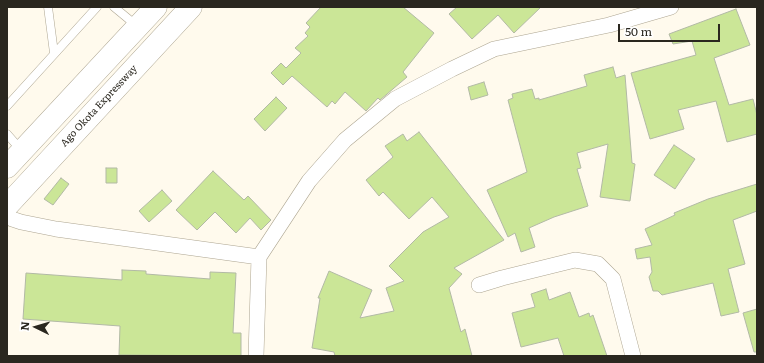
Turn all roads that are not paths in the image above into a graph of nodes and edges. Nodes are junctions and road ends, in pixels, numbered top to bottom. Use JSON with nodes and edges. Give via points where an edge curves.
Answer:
{"nodes":[{"id":1,"x":48,"y":7,"type":"edge"},
{"id":2,"x":98,"y":7,"type":"edge"},
{"id":3,"x":114,"y":7,"type":"edge"},
{"id":4,"x":156,"y":7,"type":"edge"},
{"id":5,"x":191,"y":7,"type":"edge"},
{"id":6,"x":671,"y":7,"type":"edge"},
{"id":7,"x":138,"y":26,"type":"junction"},
{"id":8,"x":54,"y":53,"type":"junction"},
{"id":9,"x":7,"y":106,"type":"edge"},
{"id":10,"x":7,"y":134,"type":"edge"},
{"id":11,"x":22,"y":150,"type":"junction"},
{"id":12,"x":7,"y":167,"type":"edge"},
{"id":13,"x":7,"y":206,"type":"edge"},
{"id":14,"x":7,"y":214,"type":"edge"},
{"id":15,"x":259,"y":257,"type":"junction"},
{"id":16,"x":479,"y":285,"type":"dead end"},
{"id":17,"x":256,"y":356,"type":"edge"},
{"id":18,"x":633,"y":356,"type":"edge"}],
"edges":[{"from":1,"to":8,"type":"lane"},
{"from":2,"to":8,"type":"lane"},
{"from":3,"to":7,"type":"lane"},
{"from":4,"to":7,"type":"main road"},
{"from":5,"to":13,"type":"main road","name":"Ago Okota Expressway"},
{"from":6,"to":15,"type":"street","via":[[609,25],[494,49],[395,99],[345,140],[309,181]]},
{"from":7,"to":11,"type":"main road"},
{"from":8,"to":9,"type":"lane"},
{"from":10,"to":11,"type":"lane"},
{"from":11,"to":12,"type":"main road"},
{"from":14,"to":15,"type":"street","via":[[21,222],[56,229]]},
{"from":15,"to":17,"type":"street"},
{"from":16,"to":18,"type":"street","via":[[575,260],[598,264],[613,279]]}]}
